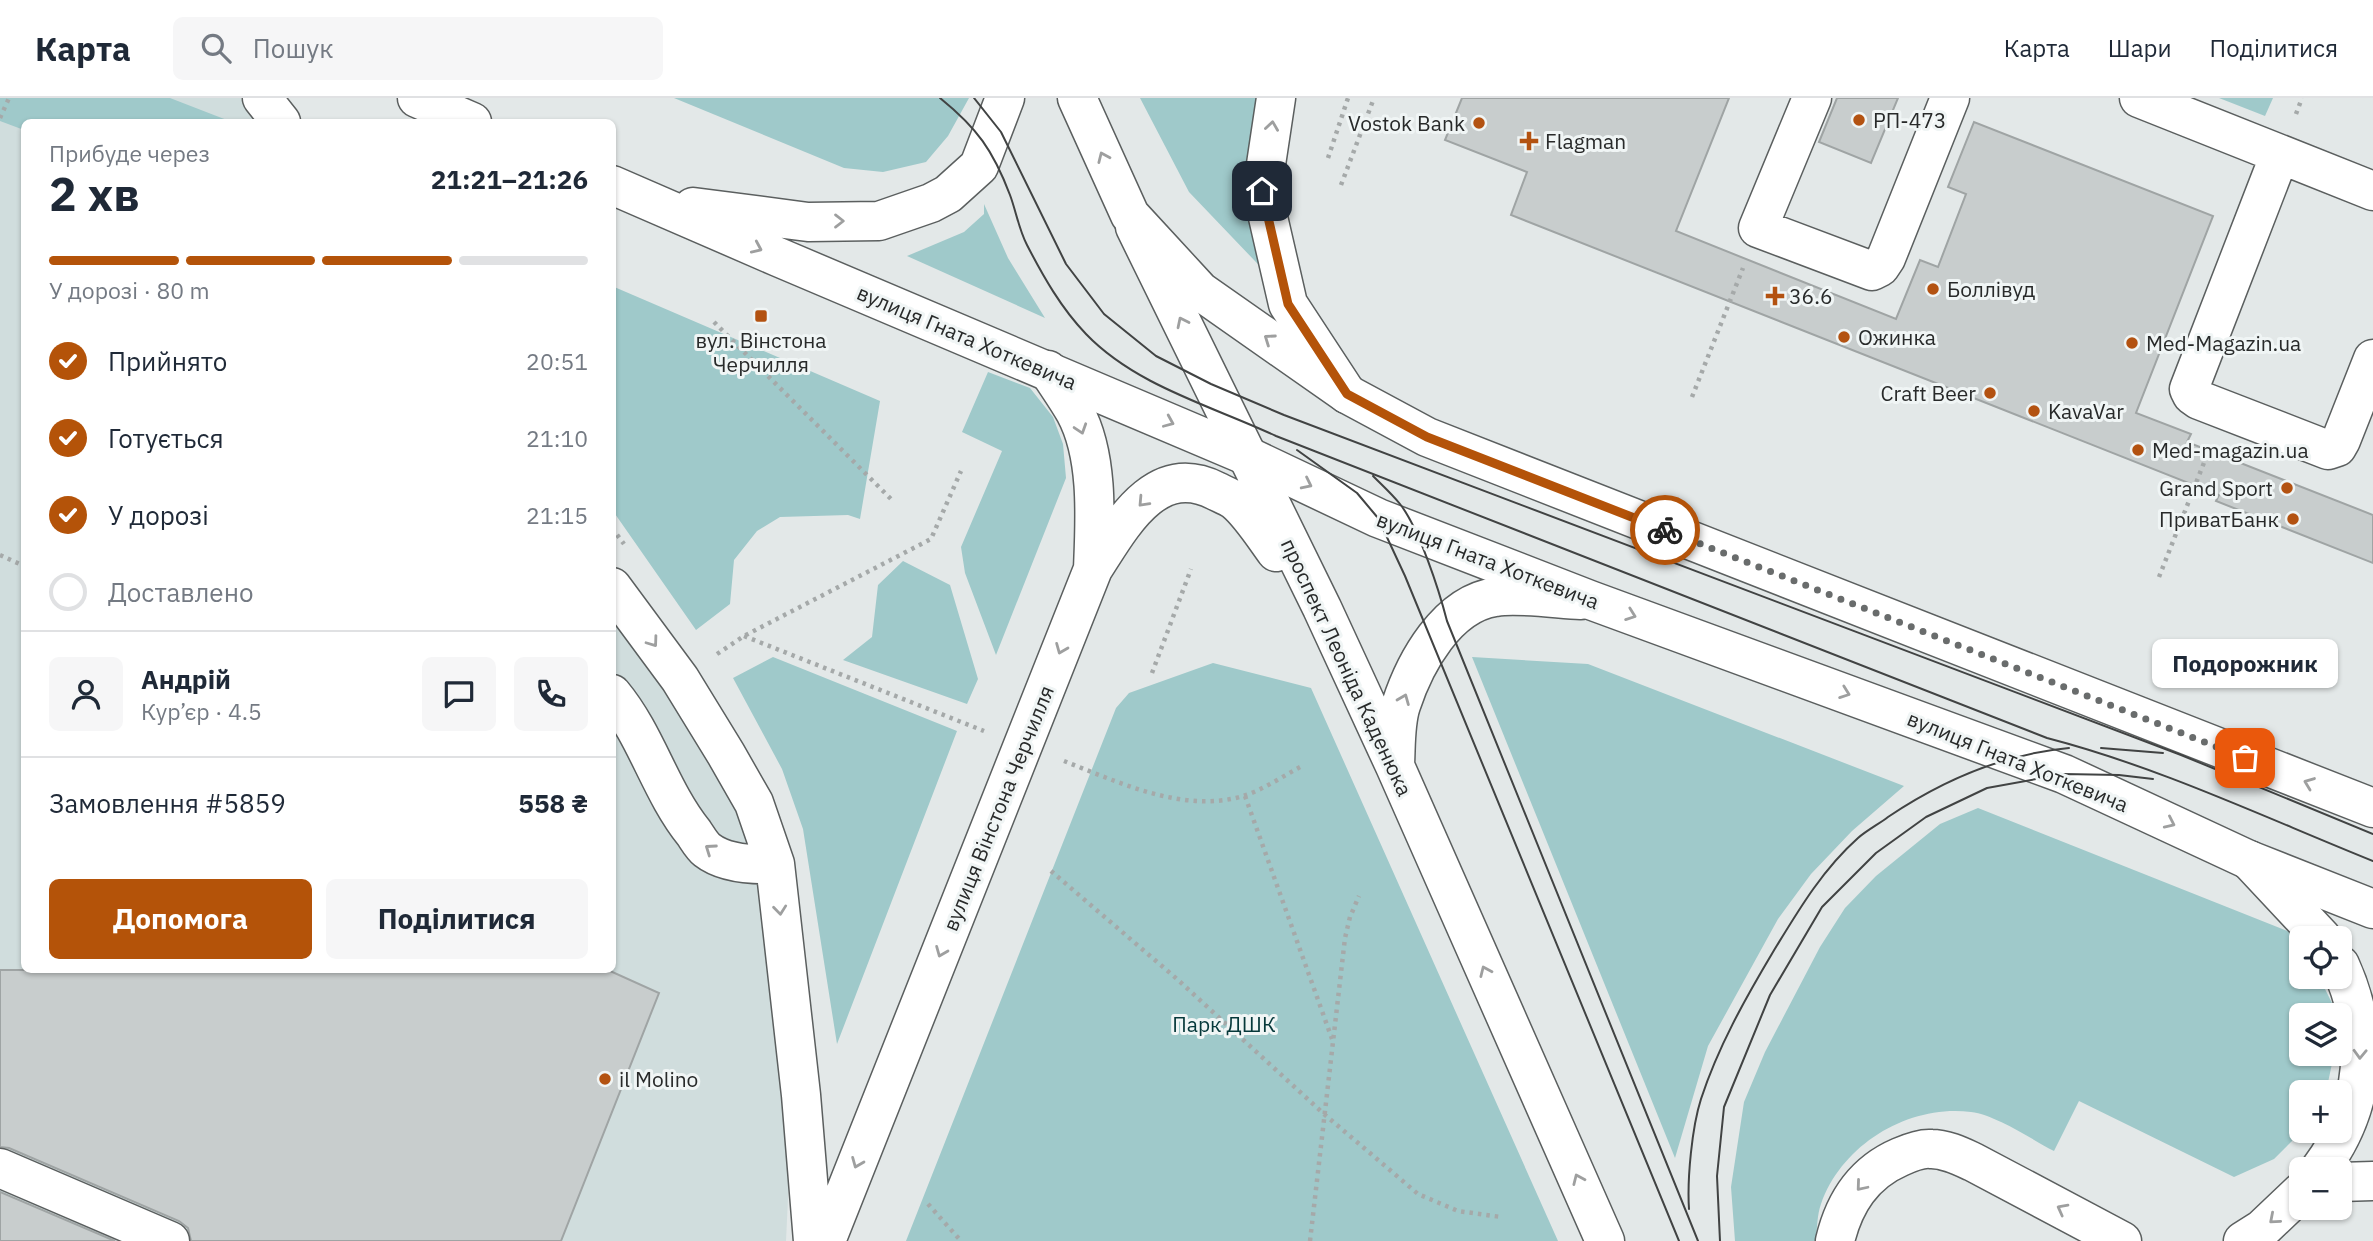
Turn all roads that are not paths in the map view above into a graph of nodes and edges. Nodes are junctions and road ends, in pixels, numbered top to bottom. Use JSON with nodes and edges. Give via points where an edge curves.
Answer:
{"nodes":[{"id":1,"x":262,"y":98,"type":"edge"},
{"id":2,"x":417,"y":98,"type":"edge"},
{"id":3,"x":1004,"y":98,"type":"edge"},
{"id":4,"x":1077,"y":98,"type":"edge"},
{"id":5,"x":1276,"y":98,"type":"edge"},
{"id":6,"x":1812,"y":98,"type":"edge"},
{"id":7,"x":1950,"y":98,"type":"edge"},
{"id":8,"x":2139,"y":98,"type":"edge"},
{"id":9,"x":279,"y":119,"type":"edge"},
{"id":10,"x":465,"y":119,"type":"edge"},
{"id":11,"x":2280,"y":154,"type":"junction"},
{"id":12,"x":616,"y":186,"type":"edge"},
{"id":13,"x":2373,"y":191,"type":"edge"},
{"id":14,"x":649,"y":201,"type":"junction"},
{"id":15,"x":1130,"y":215,"type":"junction"},
{"id":16,"x":2373,"y":359,"type":"edge"},
{"id":17,"x":1048,"y":370,"type":"junction"},
{"id":18,"x":1347,"y":394,"type":"junction"},
{"id":19,"x":1245,"y":455,"type":"junction"},
{"id":20,"x":1093,"y":569,"type":"junction"},
{"id":21,"x":616,"y":592,"type":"edge"},
{"id":22,"x":1590,"y":600,"type":"junction"},
{"id":23,"x":1322,"y":608,"type":"junction"},
{"id":24,"x":616,"y":699,"type":"edge"},
{"id":25,"x":1395,"y":766,"type":"junction"},
{"id":26,"x":2373,"y":808,"type":"edge"},
{"id":27,"x":2249,"y":860,"type":"junction"},
{"id":28,"x":775,"y":864,"type":"junction"},
{"id":29,"x":2373,"y":909,"type":"edge"},
{"id":30,"x":2311,"y":926,"type":"edge"},
{"id":31,"x":2351,"y":989,"type":"edge"},
{"id":32,"x":2327,"y":1157,"type":"edge"},
{"id":33,"x":0,"y":1168,"type":"edge"},
{"id":34,"x":2373,"y":1181,"type":"edge"},
{"id":35,"x":2352,"y":1182,"type":"edge"},
{"id":36,"x":2289,"y":1203,"type":"edge"},
{"id":37,"x":170,"y":1241,"type":"edge"},
{"id":38,"x":813,"y":1241,"type":"edge"},
{"id":39,"x":826,"y":1241,"type":"edge"},
{"id":40,"x":1605,"y":1241,"type":"edge"},
{"id":41,"x":1835,"y":1241,"type":"edge"},
{"id":42,"x":2123,"y":1241,"type":"edge"},
{"id":43,"x":2243,"y":1241,"type":"edge"}],
"edges":[{"from":1,"to":9,"type":"main road"},
{"from":2,"to":10,"type":"main road"},
{"from":14,"to":3,"type":"main road","one_way":true,"via":[[808,222],[879,221],[931,204],[979,166]]},
{"from":15,"to":4,"type":"main road","name":"проспект Леоніда Каденюка","one_way":true},
{"from":18,"to":5,"type":"main road","one_way":true,"via":[[1288,304],[1262,191]]},
{"from":6,"to":7,"type":"main road","via":[[1758,228],[1872,271],[1886,258]]},
{"from":8,"to":11,"type":"main road"},
{"from":11,"to":13,"type":"main road"},
{"from":11,"to":16,"type":"main road","via":[[2189,388],[2192,395],[2328,450],[2337,447]]},
{"from":12,"to":14,"type":"main road","name":"вулиця Гната Хоткевича"},
{"from":14,"to":17,"type":"main road","name":"вулиця Гната Хоткевича","one_way":true},
{"from":18,"to":15,"type":"main road","one_way":true,"via":[[1200,291]]},
{"from":19,"to":15,"type":"main road","name":"проспект Леоніда Каденюка","one_way":true},
{"from":17,"to":19,"type":"main road","name":"вулиця Гната Хоткевича","one_way":true},
{"from":17,"to":20,"type":"main road","name":"вулиця Вінстона Черчилля","one_way":true,"via":[[1076,414],[1088,450],[1096,510]]},
{"from":26,"to":18,"type":"main road","one_way":true,"via":[[1427,437]]},
{"from":19,"to":22,"type":"main road","name":"вулиця Гната Хоткевича","one_way":true,"via":[[1378,518]]},
{"from":19,"to":23,"type":"main road","name":"проспект Леоніда Каденюка"},
{"from":23,"to":20,"type":"main road","one_way":true,"via":[[1236,502],[1204,485],[1174,482],[1150,494]]},
{"from":20,"to":39,"type":"main road","name":"вулиця Вінстона Черчилля","one_way":true},
{"from":21,"to":28,"type":"main road","one_way":true,"via":[[706,719],[754,803]]},
{"from":25,"to":22,"type":"main road","one_way":true,"via":[[1400,707],[1423,656],[1447,621],[1470,604],[1496,596]]},
{"from":22,"to":27,"type":"main road","name":"вулиця Гната Хоткевича","one_way":true,"via":[[2064,774]]},
{"from":23,"to":25,"type":"main road","name":"проспект Леоніда Каденюка"},
{"from":28,"to":24,"type":"main road","one_way":true,"via":[[752,865],[708,851],[680,816]]},
{"from":40,"to":25,"type":"main road","name":"проспект Леоніда Каденюка","one_way":true},
{"from":27,"to":29,"type":"main road","name":"вулиця Гната Хоткевича"},
{"from":27,"to":30,"type":"main road"},
{"from":28,"to":38,"type":"main road","one_way":true},
{"from":31,"to":32,"type":"main road","one_way":true,"via":[[2361,1046],[2359,1080],[2339,1138]]},
{"from":33,"to":37,"type":"main road"},
{"from":34,"to":35,"type":"main road"},
{"from":36,"to":43,"type":"main road","one_way":true},
{"from":42,"to":41,"type":"main road","one_way":true,"via":[[1973,1162],[1931,1148],[1895,1159],[1861,1184],[1842,1217]]}]}
